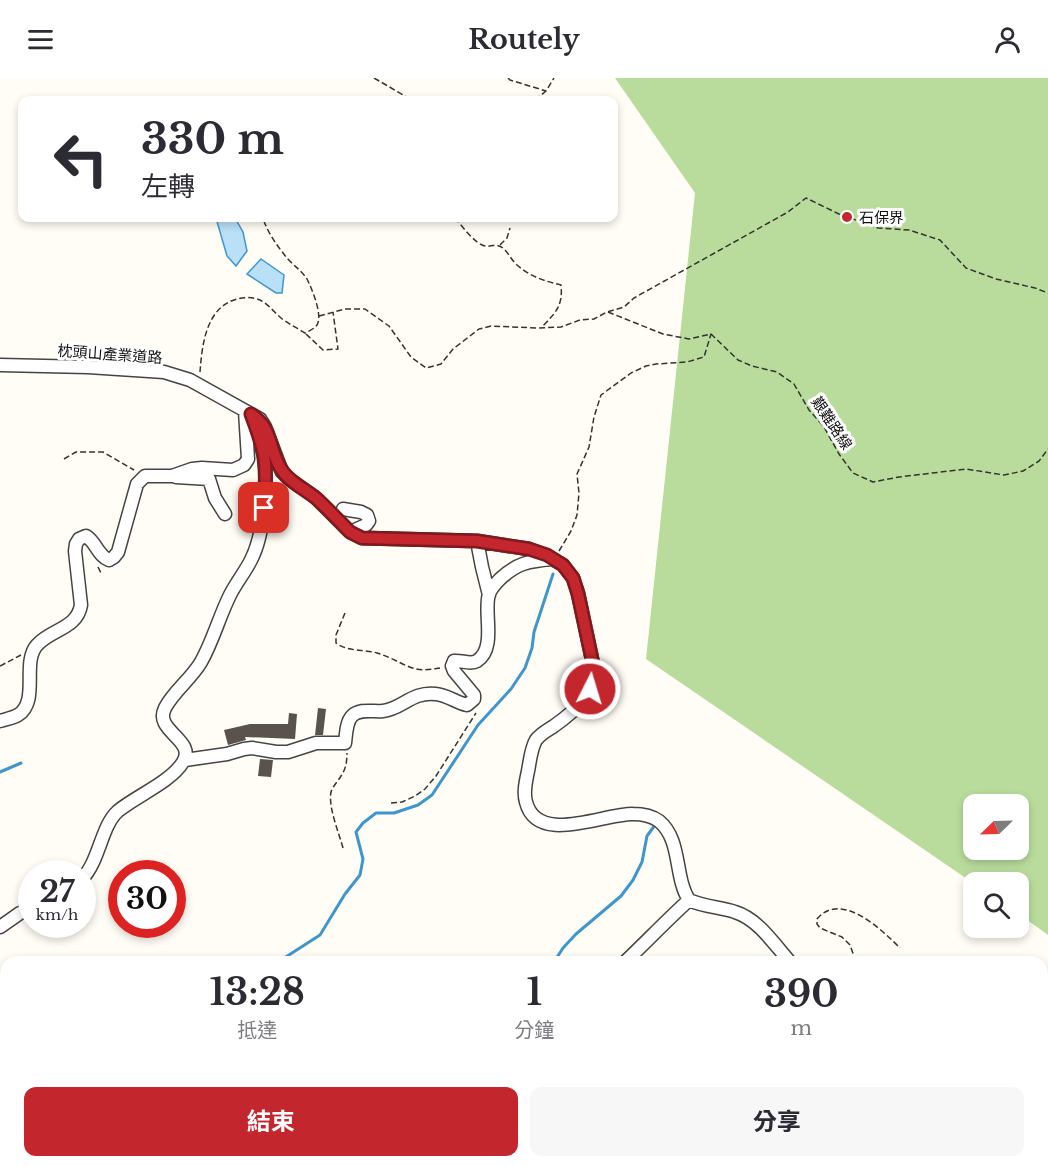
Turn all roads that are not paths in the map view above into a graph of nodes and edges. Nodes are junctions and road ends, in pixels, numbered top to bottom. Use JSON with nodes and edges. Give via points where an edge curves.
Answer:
{"nodes":[{"id":1,"x":0,"y":365,"type":"edge"},
{"id":2,"x":248,"y":412,"type":"junction"},
{"id":3,"x":172,"y":476,"type":"junction"},
{"id":4,"x":343,"y":509,"type":"dead end"},
{"id":5,"x":225,"y":514,"type":"dead end"},
{"id":6,"x":350,"y":532,"type":"junction"},
{"id":7,"x":477,"y":541,"type":"junction"},
{"id":8,"x":554,"y":559,"type":"junction"},
{"id":9,"x":489,"y":595,"type":"junction"},
{"id":10,"x":0,"y":721,"type":"edge"},
{"id":11,"x":185,"y":759,"type":"junction"},
{"id":12,"x":95,"y":860,"type":"edge"},
{"id":13,"x":689,"y":900,"type":"junction"},
{"id":14,"x":18,"y":914,"type":"edge"},
{"id":15,"x":0,"y":927,"type":"edge"},
{"id":16,"x":632,"y":956,"type":"edge"},
{"id":17,"x":785,"y":956,"type":"edge"}],
"edges":[{"from":1,"to":2,"type":"street","name":"枕頭山產業道路","via":[[164,372],[190,380]]},
{"from":2,"to":3,"type":"street","via":[[248,459],[244,465],[233,470],[192,469]]},
{"from":2,"to":6,"type":"street","name":"枕頭山產業道路","via":[[265,427],[282,472]]},
{"from":2,"to":11,"type":"street","via":[[264,457],[264,508],[252,559],[229,596],[201,662],[164,709],[165,724],[182,742]]},
{"from":3,"to":5,"type":"street","via":[[209,479]]},
{"from":3,"to":10,"type":"street","via":[[145,476],[137,484],[114,557],[105,559],[86,536],[78,539],[75,550],[80,613],[37,645],[30,664],[28,699],[18,715]]},
{"from":4,"to":6,"type":"street","via":[[361,512],[369,521]]},
{"from":6,"to":7,"type":"street","via":[[362,538]]},
{"from":7,"to":8,"type":"street","via":[[529,549]]},
{"from":7,"to":9,"type":"street"},
{"from":8,"to":9,"type":"street","via":[[512,568]]},
{"from":8,"to":13,"type":"street","via":[[573,578],[593,675],[582,702],[536,741],[525,787],[526,805],[536,818],[558,825],[631,813],[656,819],[670,837]]},
{"from":9,"to":11,"type":"street","via":[[488,643],[483,655],[470,663],[454,661],[453,666],[474,695],[473,702],[467,705],[426,693],[391,709],[354,714],[349,718],[345,744],[316,743],[288,752],[252,748]]},
{"from":11,"to":12,"type":"street","via":[[165,780],[118,811]]},
{"from":13,"to":16,"type":"street"},
{"from":13,"to":17,"type":"street","via":[[746,917]]},
{"from":14,"to":15,"type":"street"}]}
